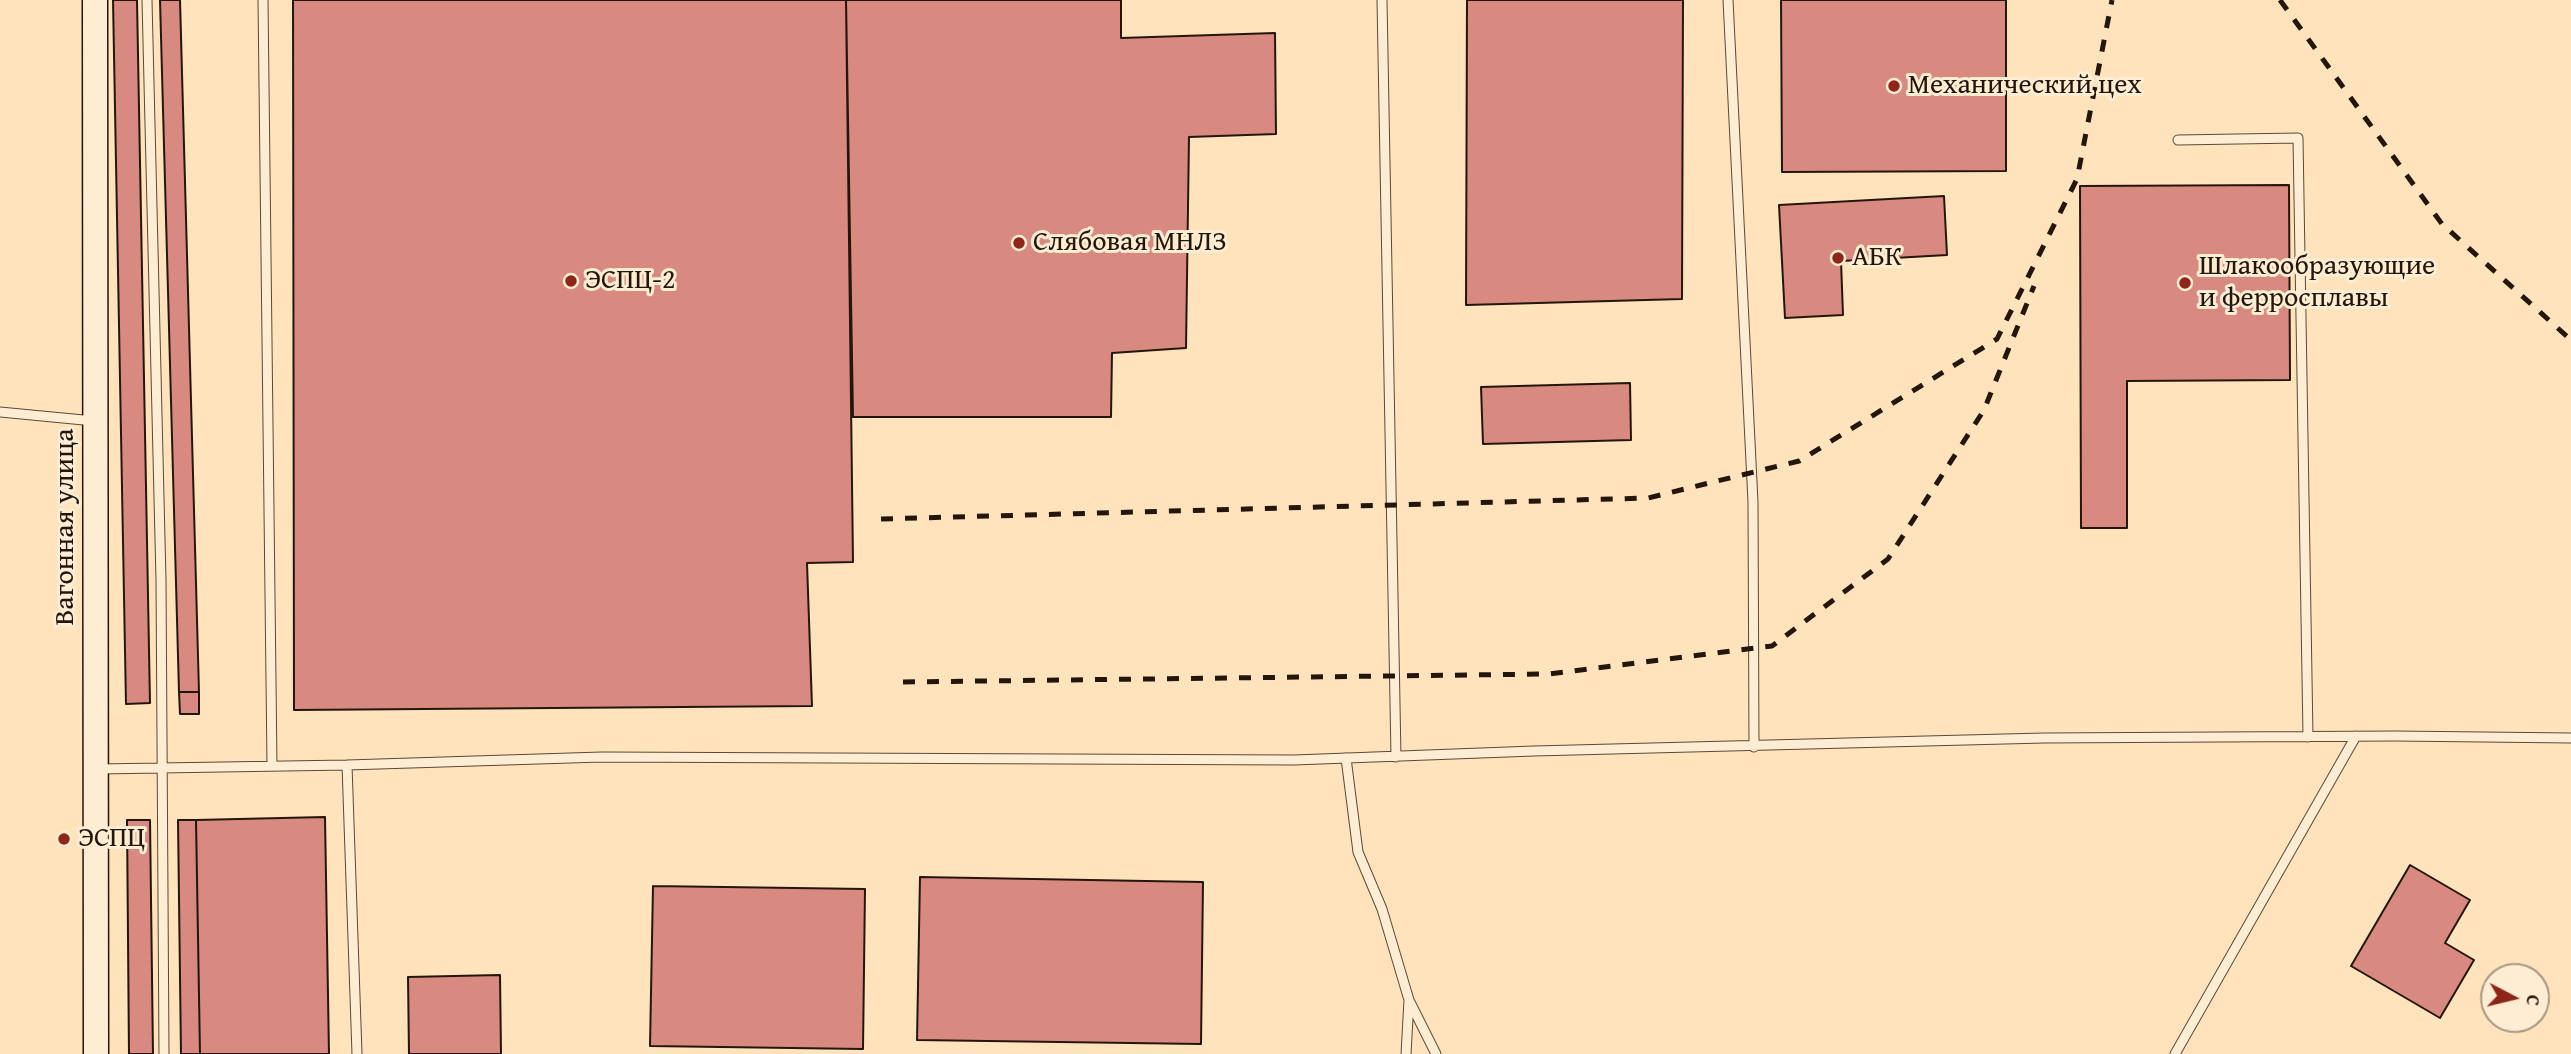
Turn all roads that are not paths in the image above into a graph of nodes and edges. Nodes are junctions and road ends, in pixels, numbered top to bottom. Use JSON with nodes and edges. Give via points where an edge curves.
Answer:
{"nodes":[{"id":1,"x":95,"y":0,"type":"edge"},
{"id":2,"x":147,"y":0,"type":"edge"},
{"id":3,"x":263,"y":0,"type":"edge"},
{"id":4,"x":1382,"y":0,"type":"edge"},
{"id":5,"x":1728,"y":0,"type":"edge"},
{"id":6,"x":2178,"y":140,"type":"dead end"},
{"id":7,"x":0,"y":412,"type":"edge"},
{"id":8,"x":96,"y":421,"type":"junction"},
{"id":9,"x":2356,"y":736,"type":"junction"},
{"id":10,"x":2308,"y":737,"type":"junction"},
{"id":11,"x":2571,"y":738,"type":"edge"},
{"id":12,"x":1754,"y":747,"type":"junction"},
{"id":13,"x":1396,"y":757,"type":"junction"},
{"id":14,"x":1346,"y":758,"type":"junction"},
{"id":15,"x":272,"y":765,"type":"junction"},
{"id":16,"x":347,"y":765,"type":"junction"},
{"id":17,"x":162,"y":767,"type":"junction"},
{"id":18,"x":96,"y":769,"type":"junction"},
{"id":19,"x":1409,"y":1000,"type":"junction"},
{"id":20,"x":96,"y":1054,"type":"edge"},
{"id":21,"x":164,"y":1054,"type":"edge"},
{"id":22,"x":356,"y":1054,"type":"edge"},
{"id":23,"x":1406,"y":1054,"type":"edge"},
{"id":24,"x":1437,"y":1054,"type":"edge"},
{"id":25,"x":2175,"y":1054,"type":"edge"}],
"edges":[{"from":1,"to":8,"type":"street","name":"Вагонная улица"},
{"from":2,"to":17,"type":"lane"},
{"from":3,"to":15,"type":"lane"},
{"from":4,"to":13,"type":"lane"},
{"from":5,"to":12,"type":"lane","via":[[1753,502]]},
{"from":6,"to":10,"type":"lane","via":[[2298,138]]},
{"from":7,"to":8,"type":"lane"},
{"from":8,"to":18,"type":"street","name":"Вагонная улица"},
{"from":9,"to":10,"type":"lane"},
{"from":9,"to":11,"type":"lane"},
{"from":9,"to":25,"type":"lane"},
{"from":10,"to":12,"type":"lane","via":[[2045,738]]},
{"from":12,"to":13,"type":"lane"},
{"from":13,"to":14,"type":"lane"},
{"from":14,"to":16,"type":"lane","via":[[602,757]]},
{"from":14,"to":19,"type":"lane","via":[[1357,852],[1382,909]]},
{"from":15,"to":16,"type":"lane"},
{"from":15,"to":17,"type":"lane"},
{"from":16,"to":22,"type":"lane"},
{"from":17,"to":18,"type":"lane"},
{"from":17,"to":21,"type":"lane"},
{"from":18,"to":20,"type":"street","name":"Вагонная улица"},
{"from":19,"to":23,"type":"lane"},
{"from":19,"to":24,"type":"lane"}]}
